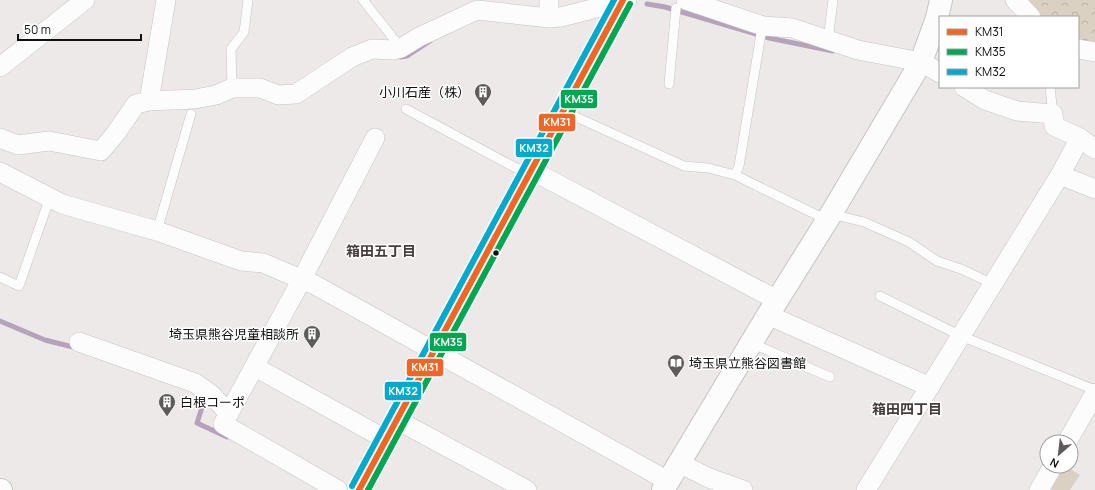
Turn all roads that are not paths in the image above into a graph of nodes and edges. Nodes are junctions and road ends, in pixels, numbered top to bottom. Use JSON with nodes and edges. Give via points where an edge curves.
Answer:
{"nodes":[{"id":1,"x":85,"y":0,"type":"edge"},
{"id":2,"x":166,"y":0,"type":"edge"},
{"id":3,"x":248,"y":0,"type":"edge"},
{"id":4,"x":363,"y":0,"type":"edge"},
{"id":5,"x":624,"y":0,"type":"edge"},
{"id":6,"x":833,"y":0,"type":"edge"},
{"id":7,"x":941,"y":0,"type":"edge"},
{"id":8,"x":1015,"y":0,"type":"edge"},
{"id":9,"x":679,"y":7,"type":"edge"},
{"id":10,"x":549,"y":9,"type":"edge"},
{"id":11,"x":1030,"y":16,"type":"edge"},
{"id":12,"x":762,"y":27,"type":"junction"},
{"id":13,"x":828,"y":40,"type":"junction"},
{"id":14,"x":402,"y":48,"type":"junction"},
{"id":15,"x":1079,"y":49,"type":"edge"},
{"id":16,"x":1095,"y":52,"type":"edge"},
{"id":17,"x":921,"y":62,"type":"junction"},
{"id":18,"x":0,"y":67,"type":"edge"},
{"id":19,"x":939,"y":72,"type":"edge"},
{"id":20,"x":669,"y":84,"type":"dead end"},
{"id":21,"x":232,"y":88,"type":"junction"},
{"id":22,"x":966,"y":88,"type":"edge"},
{"id":23,"x":1050,"y":88,"type":"edge"},
{"id":24,"x":149,"y":101,"type":"junction"},
{"id":25,"x":194,"y":104,"type":"junction"},
{"id":26,"x":406,"y":109,"type":"dead end"},
{"id":27,"x":564,"y":110,"type":"junction"},
{"id":28,"x":1054,"y":120,"type":"junction"},
{"id":29,"x":0,"y":138,"type":"edge"},
{"id":30,"x":375,"y":138,"type":"dead end"},
{"id":31,"x":1080,"y":138,"type":"junction"},
{"id":32,"x":1095,"y":150,"type":"edge"},
{"id":33,"x":531,"y":170,"type":"junction"},
{"id":34,"x":0,"y":172,"type":"edge"},
{"id":35,"x":735,"y":175,"type":"junction"},
{"id":36,"x":1060,"y":175,"type":"junction"},
{"id":37,"x":1095,"y":189,"type":"edge"},
{"id":38,"x":50,"y":198,"type":"junction"},
{"id":39,"x":829,"y":217,"type":"junction"},
{"id":40,"x":157,"y":231,"type":"junction"},
{"id":41,"x":0,"y":277,"type":"edge"},
{"id":42,"x":302,"y":279,"type":"junction"},
{"id":43,"x":993,"y":284,"type":"junction"},
{"id":44,"x":880,"y":296,"type":"dead end"},
{"id":45,"x":772,"y":307,"type":"junction"},
{"id":46,"x":961,"y":336,"type":"junction"},
{"id":47,"x":79,"y":342,"type":"dead end"},
{"id":48,"x":751,"y":343,"type":"junction"},
{"id":49,"x":434,"y":351,"type":"junction"},
{"id":50,"x":255,"y":367,"type":"junction"},
{"id":51,"x":830,"y":377,"type":"dead end"},
{"id":52,"x":930,"y":387,"type":"junction"},
{"id":53,"x":1095,"y":393,"type":"edge"},
{"id":54,"x":229,"y":414,"type":"junction"},
{"id":55,"x":397,"y":420,"type":"junction"},
{"id":56,"x":1072,"y":434,"type":"edge"},
{"id":57,"x":387,"y":440,"type":"junction"},
{"id":58,"x":1048,"y":474,"type":"edge"},
{"id":59,"x":670,"y":478,"type":"edge"},
{"id":60,"x":338,"y":490,"type":"edge"},
{"id":61,"x":360,"y":490,"type":"edge"},
{"id":62,"x":527,"y":490,"type":"edge"},
{"id":63,"x":743,"y":490,"type":"edge"},
{"id":64,"x":866,"y":490,"type":"edge"},
{"id":65,"x":1039,"y":490,"type":"edge"}],
"edges":[{"from":1,"to":18,"type":"street"},
{"from":2,"to":24,"type":"street"},
{"from":3,"to":21,"type":"lane","via":[[244,32],[231,49]]},
{"from":4,"to":14,"type":"lane"},
{"from":5,"to":10,"type":"street","via":[[561,17]]},
{"from":5,"to":27,"type":"street"},
{"from":6,"to":13,"type":"lane"},
{"from":7,"to":17,"type":"street"},
{"from":8,"to":11,"type":"street"},
{"from":9,"to":12,"type":"street"},
{"from":9,"to":20,"type":"lane"},
{"from":10,"to":14,"type":"street","via":[[478,10],[419,37]]},
{"from":12,"to":13,"type":"street","via":[[792,28]]},
{"from":12,"to":35,"type":"lane","via":[[739,166]]},
{"from":13,"to":17,"type":"street","via":[[858,50]]},
{"from":14,"to":21,"type":"street","via":[[372,49],[352,57],[296,94],[278,95],[260,88]]},
{"from":15,"to":16,"type":"street"},
{"from":17,"to":19,"type":"street"},
{"from":17,"to":39,"type":"street"},
{"from":21,"to":25,"type":"street"},
{"from":22,"to":28,"type":"street","via":[[985,100]]},
{"from":23,"to":28,"type":"lane"},
{"from":24,"to":25,"type":"street"},
{"from":24,"to":29,"type":"street","via":[[136,104],[101,151],[49,141],[18,145]]},
{"from":25,"to":40,"type":"lane"},
{"from":26,"to":33,"type":"lane","via":[[516,168]]},
{"from":27,"to":33,"type":"street"},
{"from":27,"to":35,"type":"lane","via":[[684,166],[708,168]]},
{"from":28,"to":31,"type":"street"},
{"from":30,"to":42,"type":"street"},
{"from":31,"to":32,"type":"street"},
{"from":31,"to":36,"type":"street"},
{"from":33,"to":45,"type":"street"},
{"from":33,"to":49,"type":"street"},
{"from":34,"to":38,"type":"street"},
{"from":35,"to":39,"type":"lane"},
{"from":36,"to":37,"type":"street"},
{"from":36,"to":43,"type":"street"},
{"from":38,"to":40,"type":"street","via":[[62,204]]},
{"from":38,"to":41,"type":"lane","via":[[19,286]]},
{"from":39,"to":43,"type":"lane","via":[[864,222],[909,242],[938,261]]},
{"from":39,"to":45,"type":"street"},
{"from":40,"to":42,"type":"street","via":[[241,261],[263,263]]},
{"from":42,"to":49,"type":"street"},
{"from":42,"to":50,"type":"street"},
{"from":43,"to":46,"type":"street"},
{"from":44,"to":46,"type":"lane"},
{"from":45,"to":48,"type":"street"},
{"from":45,"to":52,"type":"street"},
{"from":46,"to":52,"type":"street"},
{"from":46,"to":53,"type":"lane"},
{"from":47,"to":54,"type":"street","via":[[195,383],[212,395]]},
{"from":48,"to":51,"type":"lane"},
{"from":48,"to":59,"type":"street"},
{"from":49,"to":55,"type":"street"},
{"from":49,"to":59,"type":"street"},
{"from":50,"to":54,"type":"street"},
{"from":50,"to":57,"type":"street"},
{"from":52,"to":64,"type":"street"},
{"from":53,"to":56,"type":"street"},
{"from":54,"to":60,"type":"street","via":[[223,424]]},
{"from":55,"to":57,"type":"street"},
{"from":55,"to":62,"type":"street"},
{"from":57,"to":61,"type":"street"},
{"from":58,"to":65,"type":"street"},
{"from":59,"to":63,"type":"street","via":[[709,478]]}]}
